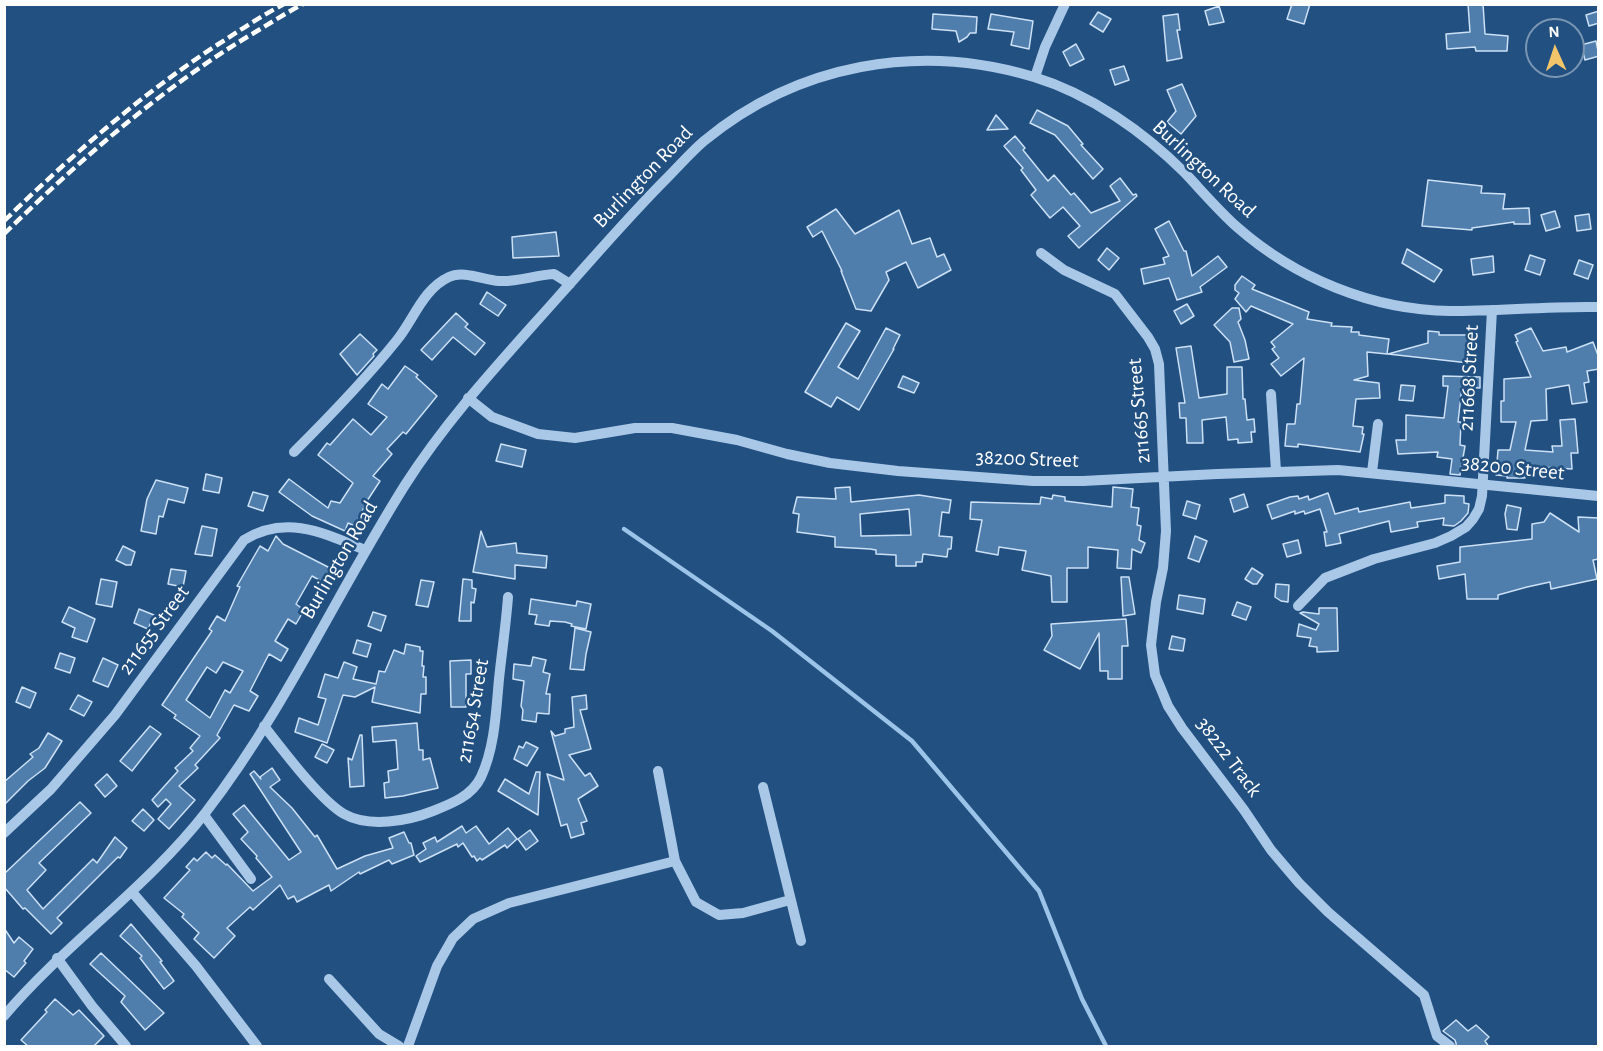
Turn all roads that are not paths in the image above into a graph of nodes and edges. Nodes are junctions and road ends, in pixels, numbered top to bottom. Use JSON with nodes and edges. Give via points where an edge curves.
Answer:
{"nodes":[{"id":1,"x":1065,"y":4,"type":"edge"},
{"id":2,"x":1035,"y":77,"type":"junction"},
{"id":3,"x":1041,"y":253,"type":"dead end"},
{"id":4,"x":570,"y":284,"type":"junction"},
{"id":5,"x":1599,"y":307,"type":"edge"},
{"id":6,"x":1492,"y":310,"type":"junction"},
{"id":7,"x":1271,"y":394,"type":"dead end"},
{"id":8,"x":468,"y":398,"type":"junction"},
{"id":9,"x":1378,"y":424,"type":"dead end"},
{"id":10,"x":294,"y":452,"type":"dead end"},
{"id":11,"x":1276,"y":471,"type":"junction"},
{"id":12,"x":1372,"y":472,"type":"junction"},
{"id":13,"x":1164,"y":477,"type":"junction"},
{"id":14,"x":1483,"y":485,"type":"junction"},
{"id":15,"x":1599,"y":496,"type":"edge"},
{"id":16,"x":365,"y":550,"type":"junction"},
{"id":17,"x":508,"y":597,"type":"dead end"},
{"id":18,"x":1298,"y":606,"type":"dead end"},
{"id":19,"x":264,"y":726,"type":"junction"},
{"id":20,"x":658,"y":771,"type":"dead end"},
{"id":21,"x":763,"y":787,"type":"dead end"},
{"id":22,"x":204,"y":815,"type":"junction"},
{"id":23,"x":4,"y":833,"type":"edge"},
{"id":24,"x":675,"y":861,"type":"junction"},
{"id":25,"x":251,"y":879,"type":"dead end"},
{"id":26,"x":132,"y":892,"type":"junction"},
{"id":27,"x":790,"y":900,"type":"junction"},
{"id":28,"x":801,"y":941,"type":"dead end"},
{"id":29,"x":57,"y":958,"type":"junction"},
{"id":30,"x":329,"y":979,"type":"dead end"},
{"id":31,"x":4,"y":1016,"type":"edge"},
{"id":32,"x":126,"y":1047,"type":"edge"},
{"id":33,"x":257,"y":1047,"type":"edge"},
{"id":34,"x":399,"y":1047,"type":"edge"},
{"id":35,"x":408,"y":1047,"type":"edge"},
{"id":36,"x":1449,"y":1047,"type":"edge"}],
"edges":[{"from":1,"to":2,"type":"street"},
{"from":2,"to":4,"type":"street","name":"Burlington Road","via":[[974,63],[902,60],[829,73],[792,86],[751,107],[703,142]]},
{"from":2,"to":6,"type":"street","name":"Burlington Road","via":[[1083,96],[1146,140],[1180,168],[1237,227],[1293,267],[1341,290],[1400,307]]},
{"from":3,"to":13,"type":"street","name":"211665 Street","via":[[1064,270],[1115,294],[1155,349]]},
{"from":4,"to":8,"type":"street","name":"Burlington Road"},
{"from":4,"to":10,"type":"street","via":[[554,274],[513,281],[461,274],[447,278],[420,303],[398,339],[339,408]]},
{"from":5,"to":6,"type":"street","name":"Burlington Road"},
{"from":6,"to":14,"type":"street","name":"211668 Street"},
{"from":7,"to":11,"type":"street"},
{"from":8,"to":13,"type":"street","name":"38200 Street","via":[[492,417],[557,438],[635,428],[672,428],[830,464],[898,471],[1033,481]]},
{"from":8,"to":16,"type":"street","name":"Burlington Road","via":[[408,480]]},
{"from":9,"to":12,"type":"street"},
{"from":11,"to":12,"type":"street","name":"38200 Street"},
{"from":11,"to":13,"type":"street","name":"38200 Street"},
{"from":12,"to":14,"type":"street","name":"38200 Street"},
{"from":13,"to":36,"type":"street","name":"38222 Track","via":[[1166,531],[1151,645],[1155,675],[1168,706],[1299,883],[1424,995],[1437,1036]]},
{"from":14,"to":15,"type":"street","name":"38200 Street"},
{"from":14,"to":18,"type":"street","name":"211668 Street","via":[[1479,509],[1466,527],[1436,543],[1374,559],[1325,578]]},
{"from":16,"to":19,"type":"street","name":"Burlington Road"},
{"from":16,"to":23,"type":"street","name":"211655 Street","via":[[309,528],[290,526],[262,531],[244,540],[115,715],[51,789]]},
{"from":17,"to":19,"type":"street","name":"211654 Street","via":[[489,754],[474,789],[451,804],[395,820],[365,820],[343,814]]},
{"from":19,"to":22,"type":"street","name":"Burlington Road"},
{"from":20,"to":24,"type":"street"},
{"from":21,"to":27,"type":"street"},
{"from":22,"to":25,"type":"street"},
{"from":22,"to":26,"type":"street","name":"Burlington Road"},
{"from":24,"to":27,"type":"street","via":[[696,902],[719,915],[743,913]]},
{"from":24,"to":35,"type":"street","via":[[509,903],[473,919],[453,938],[437,966]]},
{"from":26,"to":29,"type":"street","name":"Burlington Road"},
{"from":26,"to":33,"type":"street","via":[[196,966]]},
{"from":27,"to":28,"type":"street"},
{"from":29,"to":31,"type":"street","name":"Burlington Road"},
{"from":29,"to":32,"type":"street"},
{"from":30,"to":34,"type":"street","via":[[379,1034]]}]}
